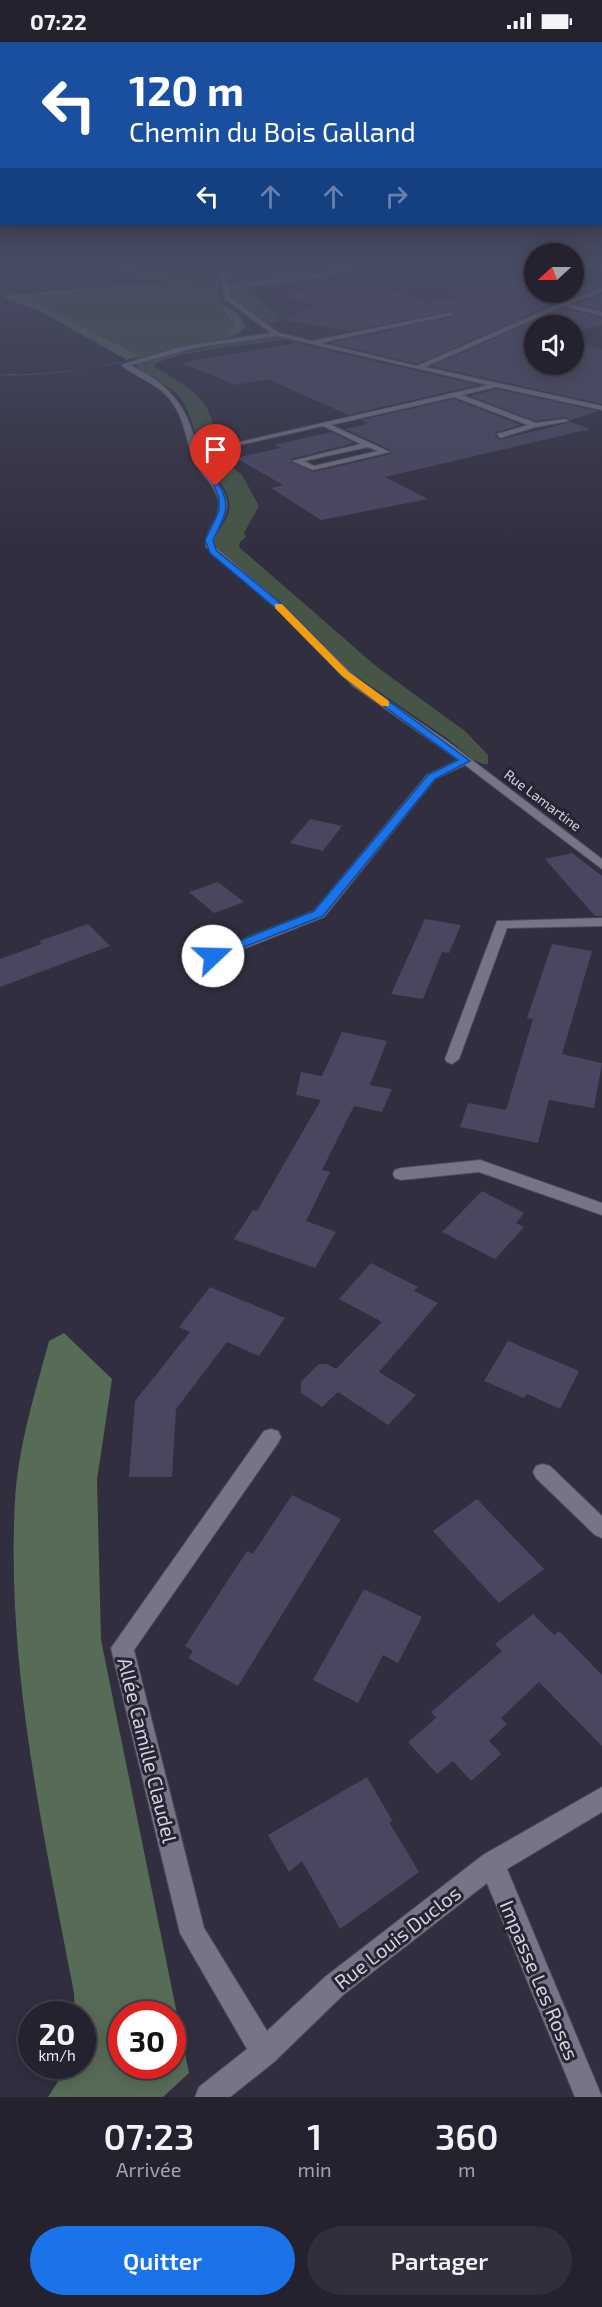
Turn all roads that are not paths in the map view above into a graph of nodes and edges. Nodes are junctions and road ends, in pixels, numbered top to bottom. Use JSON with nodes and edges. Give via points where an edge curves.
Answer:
{"nodes":[{"id":1,"x":137,"y":360,"type":"edge"},
{"id":2,"x":384,"y":360,"type":"edge"},
{"id":3,"x":436,"y":360,"type":"edge"},
{"id":4,"x":418,"y":368,"type":"junction"},
{"id":5,"x":499,"y":385,"type":"junction"},
{"id":6,"x":455,"y":395,"type":"junction"},
{"id":7,"x":602,"y":408,"type":"edge"},
{"id":8,"x":565,"y":421,"type":"dead end"},
{"id":9,"x":326,"y":425,"type":"junction"},
{"id":10,"x":535,"y":425,"type":"junction"},
{"id":11,"x":500,"y":436,"type":"dead end"},
{"id":12,"x":236,"y":444,"type":"dead end"},
{"id":13,"x":369,"y":444,"type":"junction"},
{"id":14,"x":465,"y":761,"type":"junction"},
{"id":15,"x":602,"y":865,"type":"edge"},
{"id":16,"x":602,"y":922,"type":"edge"},
{"id":17,"x":213,"y":956,"type":"dead end"},
{"id":18,"x":452,"y":1059,"type":"dead end"},
{"id":19,"x":401,"y":1174,"type":"dead end"},
{"id":20,"x":602,"y":1209,"type":"edge"},
{"id":21,"x":271,"y":1437,"type":"dead end"},
{"id":22,"x":543,"y":1472,"type":"dead end"},
{"id":23,"x":602,"y":1529,"type":"edge"},
{"id":24,"x":602,"y":1799,"type":"edge"},
{"id":25,"x":492,"y":1864,"type":"junction"},
{"id":26,"x":264,"y":2052,"type":"junction"},
{"id":27,"x":209,"y":2097,"type":"edge"},
{"id":28,"x":589,"y":2097,"type":"edge"}],
"edges":[{"from":1,"to":14,"type":"street","name":"Rue Lamartine","via":[[124,365],[162,386],[177,401],[196,458],[222,498],[223,511],[212,533],[210,548],[282,609],[345,674]]},
{"from":2,"to":4,"type":"street"},
{"from":3,"to":4,"type":"street"},
{"from":4,"to":5,"type":"street"},
{"from":5,"to":6,"type":"street"},
{"from":5,"to":7,"type":"street"},
{"from":6,"to":9,"type":"street"},
{"from":6,"to":10,"type":"street"},
{"from":8,"to":10,"type":"street"},
{"from":9,"to":12,"type":"street"},
{"from":9,"to":13,"type":"street"},
{"from":10,"to":11,"type":"street"},
{"from":13,"to":13,"type":"street","via":[[386,452],[313,468],[296,461]]},
{"from":14,"to":15,"type":"street","name":"Rue Lamartine"},
{"from":14,"to":17,"type":"street","via":[[431,777],[319,914]]},
{"from":16,"to":18,"type":"street","via":[[502,924]]},
{"from":19,"to":20,"type":"street","via":[[480,1166]]},
{"from":21,"to":26,"type":"street","name":"Allée Camille Claudel","via":[[123,1648],[193,1932]]},
{"from":22,"to":23,"type":"street"},
{"from":24,"to":25,"type":"street","name":"Rue Louis Duclos"},
{"from":25,"to":26,"type":"street","name":"Rue Louis Duclos","via":[[334,1986]]},
{"from":25,"to":28,"type":"street","name":"Impasse Les Roses"},
{"from":26,"to":27,"type":"street","name":"Rue Louis Duclos"}]}
